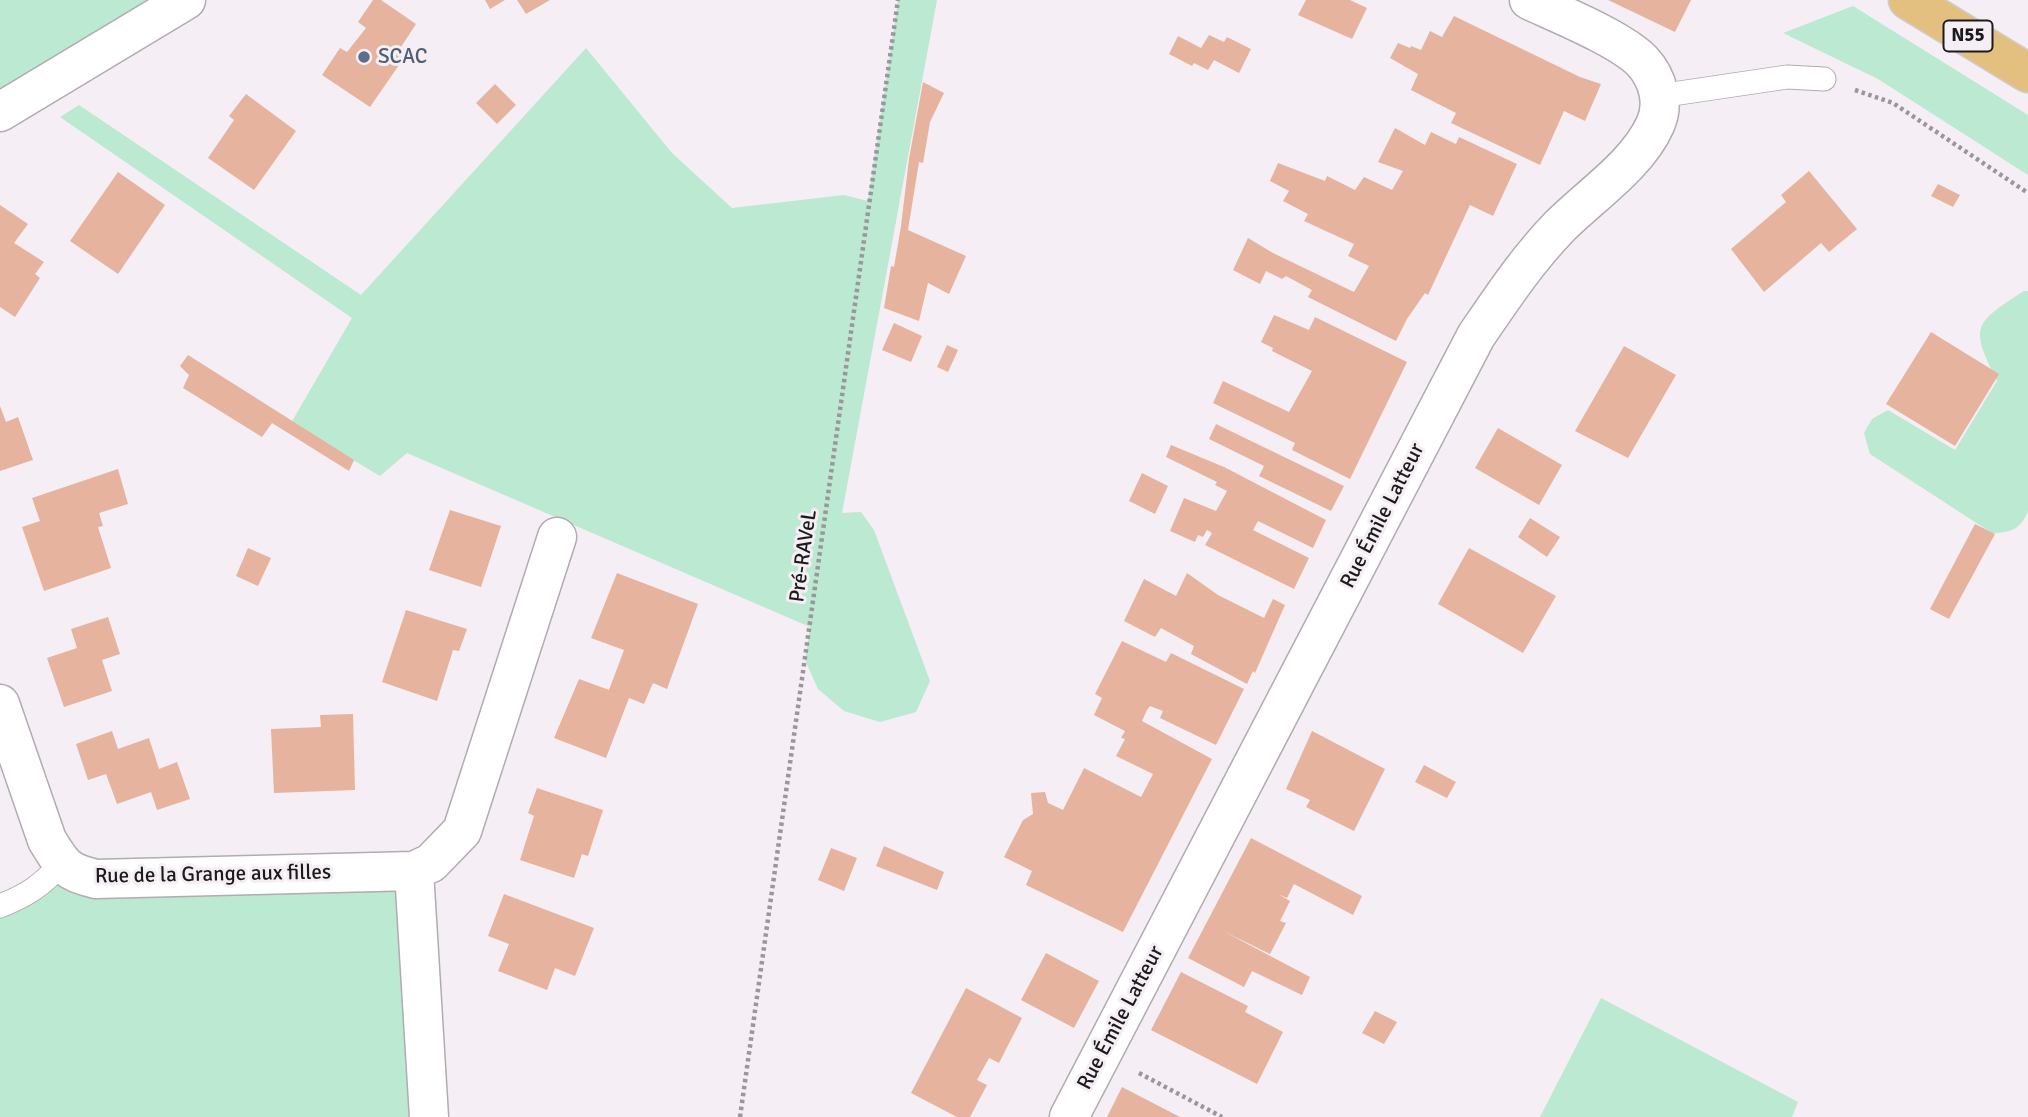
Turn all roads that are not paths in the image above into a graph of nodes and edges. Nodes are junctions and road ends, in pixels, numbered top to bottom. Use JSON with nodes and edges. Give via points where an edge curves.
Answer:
{"nodes":[{"id":1,"x":186,"y":0,"type":"edge"},
{"id":2,"x":1529,"y":0,"type":"edge"},
{"id":3,"x":1908,"y":0,"type":"edge"},
{"id":4,"x":2028,"y":73,"type":"edge"},
{"id":5,"x":1824,"y":79,"type":"road end"},
{"id":6,"x":1659,"y":96,"type":"junction"},
{"id":7,"x":0,"y":112,"type":"edge"},
{"id":8,"x":557,"y":537,"type":"dead end"},
{"id":9,"x":0,"y":704,"type":"edge"},
{"id":10,"x":63,"y":863,"type":"junction"},
{"id":11,"x":414,"y":871,"type":"junction"},
{"id":12,"x":0,"y":906,"type":"edge"},
{"id":13,"x":429,"y":1117,"type":"edge"},
{"id":14,"x":1069,"y":1117,"type":"edge"}],
"edges":[{"from":1,"to":7,"type":"street"},
{"from":2,"to":6,"type":"street","via":[[1630,52],[1650,73]]},
{"from":3,"to":4,"type":"highway","number":"N55"},
{"from":5,"to":6,"type":"lane","via":[[1787,77]]},
{"from":6,"to":14,"type":"street","name":"Rue Émile Latteur","via":[[1656,124],[1639,150],[1523,266],[1476,336]]},
{"from":8,"to":11,"type":"street","via":[[462,831],[431,863]]},
{"from":9,"to":10,"type":"street","via":[[47,840]]},
{"from":10,"to":11,"type":"street","name":"Rue de la Grange aux filles","via":[[74,874],[96,879]]},
{"from":10,"to":12,"type":"lane","via":[[26,896]]},
{"from":11,"to":13,"type":"street"}]}
